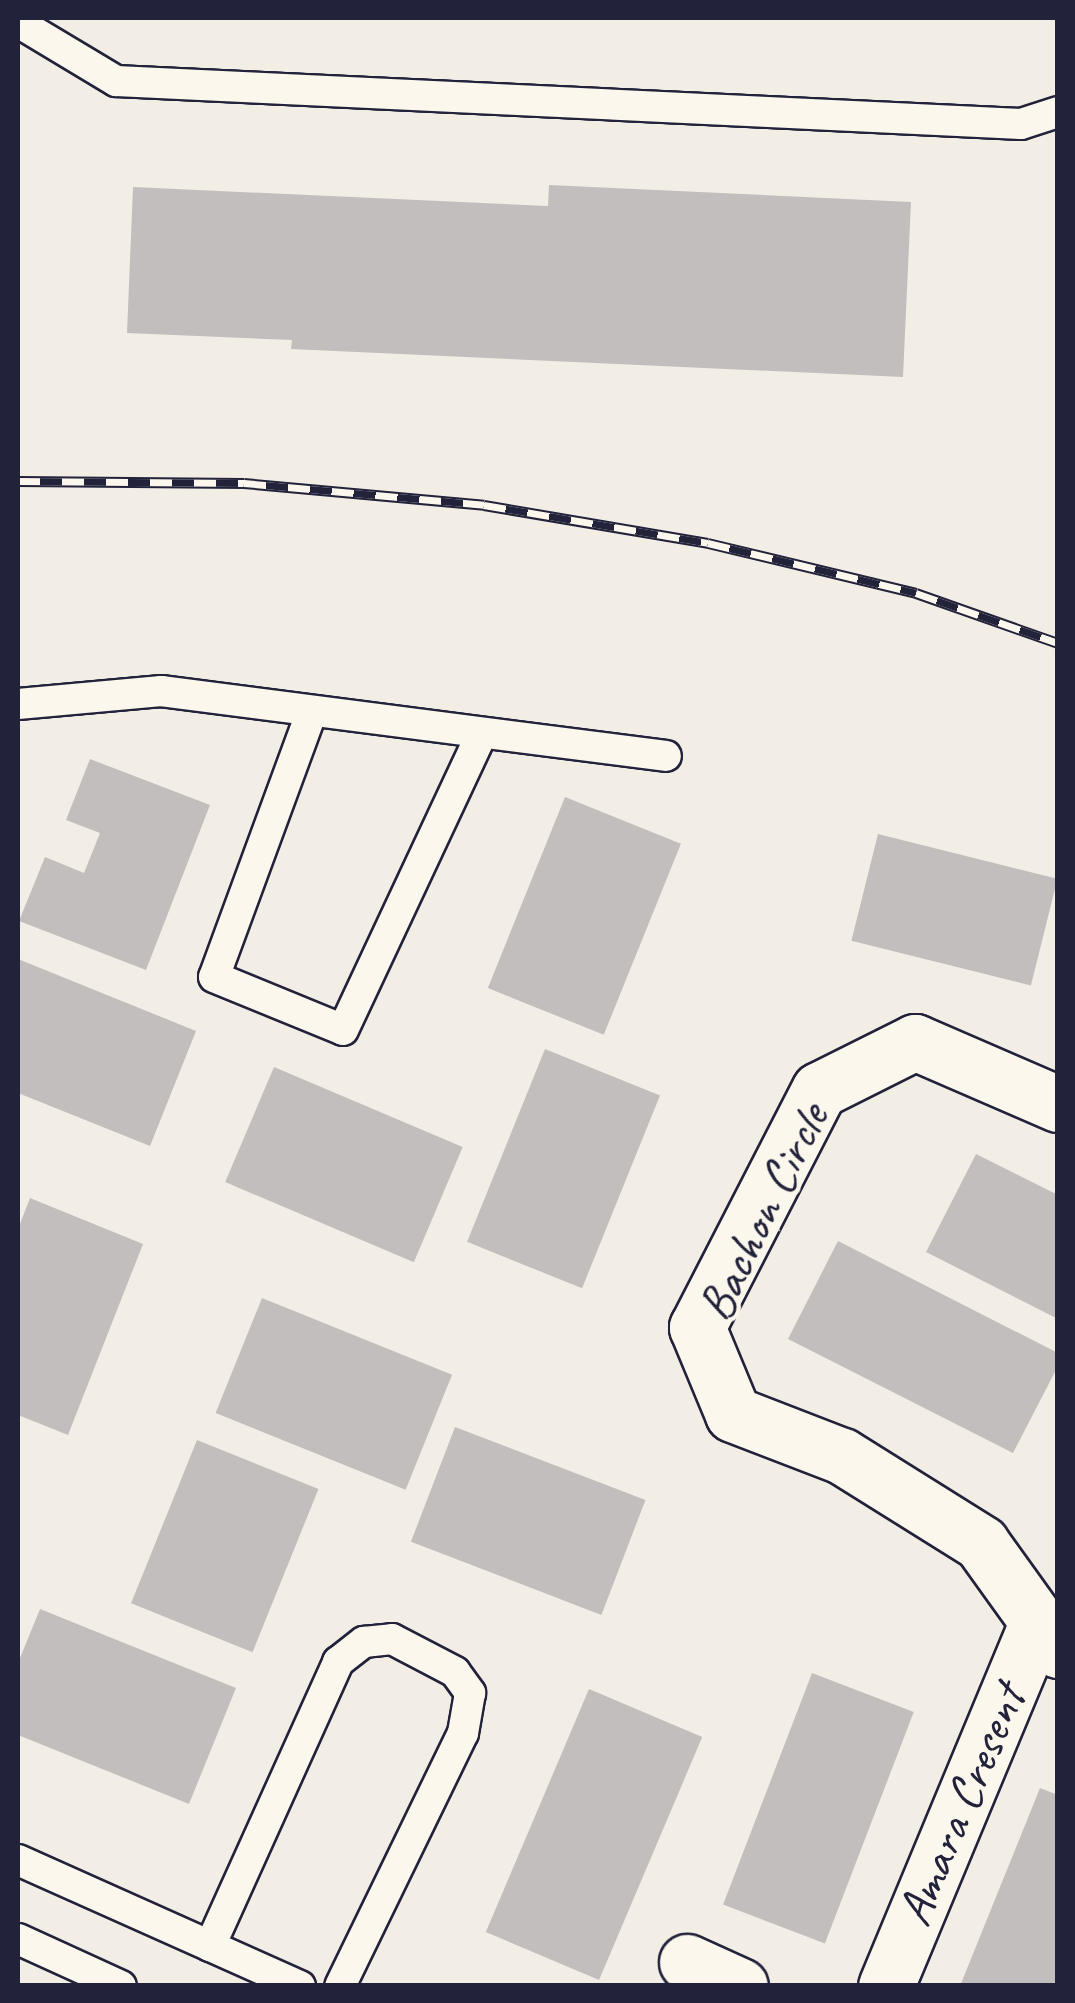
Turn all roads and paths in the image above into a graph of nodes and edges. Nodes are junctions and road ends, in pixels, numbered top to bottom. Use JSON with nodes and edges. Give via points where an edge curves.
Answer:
{"nodes":[{"id":1,"x":22,"y":18,"type":"edge"},
{"id":2,"x":1058,"y":112,"type":"edge"},
{"id":3,"x":18,"y":704,"type":"edge"},
{"id":4,"x":312,"y":711,"type":"junction"},
{"id":5,"x":482,"y":733,"type":"junction"},
{"id":6,"x":666,"y":756,"type":"dead end"},
{"id":7,"x":1058,"y":1104,"type":"edge"},
{"id":8,"x":1047,"y":1637,"type":"edge"},
{"id":9,"x":18,"y":1860,"type":"edge"},
{"id":10,"x":18,"y":1940,"type":"edge"},
{"id":11,"x":210,"y":1946,"type":"junction"},
{"id":12,"x":686,"y":1962,"type":"dead end"},
{"id":13,"x":121,"y":1986,"type":"edge"},
{"id":14,"x":300,"y":1986,"type":"edge"},
{"id":15,"x":340,"y":1986,"type":"edge"},
{"id":16,"x":740,"y":1986,"type":"edge"},
{"id":17,"x":886,"y":1986,"type":"edge"}],
"edges":[{"from":1,"to":2,"type":"lane","via":[[21,24],[116,81],[1021,124]]},
{"from":3,"to":4,"type":"lane","via":[[161,691]]},
{"from":4,"to":5,"type":"lane"},
{"from":4,"to":5,"type":"lane","via":[[214,977],[343,1030]]},
{"from":5,"to":6,"type":"lane"},
{"from":7,"to":8,"type":"street","name":"Bachon Circle","via":[[915,1042],[819,1090],[697,1327],[733,1414],[842,1456],[981,1544]]},
{"from":8,"to":17,"type":"street","name":"Amara Cresent"},
{"from":9,"to":11,"type":"lane"},
{"from":10,"to":13,"type":"lane"},
{"from":11,"to":14,"type":"lane"},
{"from":11,"to":15,"type":"lane","via":[[338,1662],[364,1642],[392,1639],[455,1672],[470,1693],[463,1733]]},
{"from":12,"to":16,"type":"street"}]}
